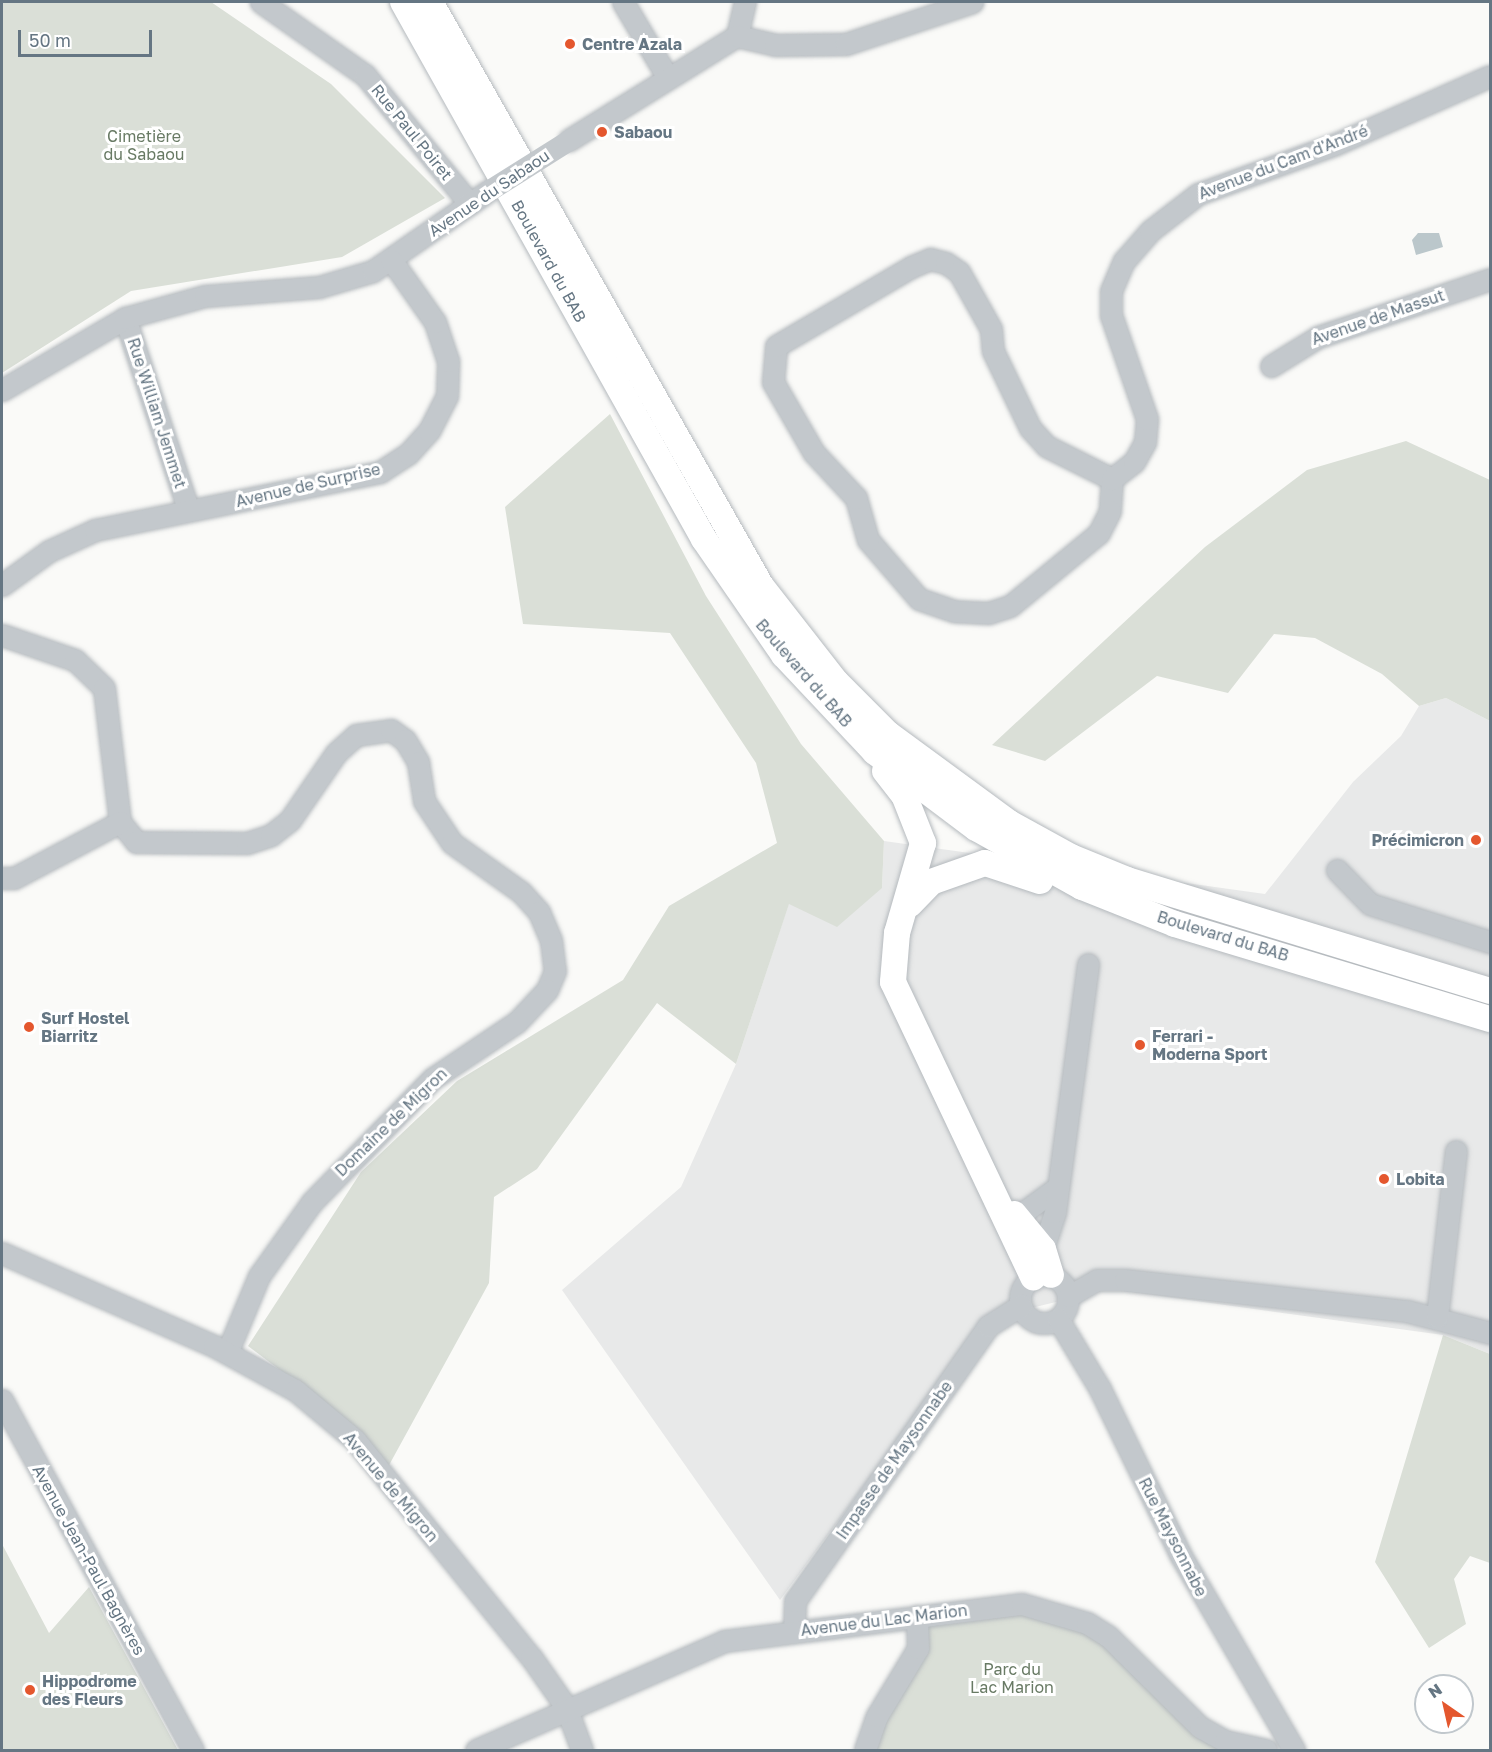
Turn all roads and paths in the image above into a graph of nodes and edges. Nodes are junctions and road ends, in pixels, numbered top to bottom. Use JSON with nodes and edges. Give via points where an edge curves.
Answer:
{"nodes":[{"id":1,"x":261,"y":2,"type":"edge"},
{"id":2,"x":403,"y":2,"type":"edge"},
{"id":3,"x":430,"y":2,"type":"edge"},
{"id":4,"x":623,"y":2,"type":"edge"},
{"id":5,"x":745,"y":2,"type":"edge"},
{"id":6,"x":972,"y":2,"type":"edge"},
{"id":7,"x":737,"y":36,"type":"junction"},
{"id":8,"x":1491,"y":76,"type":"edge"},
{"id":9,"x":668,"y":78,"type":"junction"},
{"id":10,"x":470,"y":204,"type":"junction"},
{"id":11,"x":392,"y":261,"type":"junction"},
{"id":12,"x":1491,"y":279,"type":"edge"},
{"id":13,"x":125,"y":318,"type":"junction"},
{"id":14,"x":1271,"y":366,"type":"dead end"},
{"id":15,"x":2,"y":390,"type":"edge"},
{"id":16,"x":1112,"y":479,"type":"junction"},
{"id":17,"x":188,"y":509,"type":"junction"},
{"id":18,"x":2,"y":585,"type":"edge"},
{"id":19,"x":2,"y":635,"type":"edge"},
{"id":20,"x":875,"y":752,"type":"junction"},
{"id":21,"x":120,"y":822,"type":"junction"},
{"id":22,"x":1338,"y":870,"type":"dead end"},
{"id":23,"x":2,"y":878,"type":"edge"},
{"id":24,"x":907,"y":906,"type":"junction"},
{"id":25,"x":1175,"y":924,"type":"junction"},
{"id":26,"x":1491,"y":942,"type":"edge"},
{"id":27,"x":1088,"y":964,"type":"dead end"},
{"id":28,"x":1491,"y":991,"type":"edge"},
{"id":29,"x":1491,"y":1019,"type":"edge"},
{"id":30,"x":1456,"y":1151,"type":"dead end"},
{"id":31,"x":1058,"y":1187,"type":"junction"},
{"id":32,"x":1015,"y":1227,"type":"junction"},
{"id":33,"x":1043,"y":1249,"type":"junction"},
{"id":34,"x":2,"y":1254,"type":"edge"},
{"id":35,"x":1042,"y":1276,"type":"junction"},
{"id":36,"x":1069,"y":1296,"type":"junction"},
{"id":37,"x":1021,"y":1305,"type":"junction"},
{"id":38,"x":1437,"y":1317,"type":"junction"},
{"id":39,"x":1058,"y":1319,"type":"junction"},
{"id":40,"x":1491,"y":1333,"type":"edge"},
{"id":41,"x":227,"y":1353,"type":"junction"},
{"id":42,"x":2,"y":1400,"type":"edge"},
{"id":43,"x":917,"y":1616,"type":"junction"},
{"id":44,"x":794,"y":1631,"type":"junction"},
{"id":45,"x":566,"y":1707,"type":"junction"},
{"id":46,"x":193,"y":1750,"type":"edge"},
{"id":47,"x":476,"y":1750,"type":"edge"},
{"id":48,"x":582,"y":1750,"type":"edge"},
{"id":49,"x":865,"y":1750,"type":"edge"},
{"id":50,"x":1266,"y":1750,"type":"edge"},
{"id":51,"x":1294,"y":1750,"type":"edge"}],
"edges":[{"from":1,"to":10,"type":"street","name":"Rue Paul Poiret","via":[[365,75]]},
{"from":2,"to":20,"type":"main road","name":"Boulevard du BAB","via":[[704,538],[784,655]]},
{"from":3,"to":28,"type":"main road","name":"Boulevard du BAB","via":[[761,586],[836,682],[888,734],[1009,823],[1071,857],[1127,880]]},
{"from":4,"to":9,"type":"street"},
{"from":5,"to":7,"type":"street"},
{"from":6,"to":7,"type":"street","via":[[846,44],[775,45]]},
{"from":7,"to":9,"type":"street","name":"Avenue du Sabaou"},
{"from":8,"to":16,"type":"street","name":"Avenue du Cam d'André","via":[[1181,203],[1124,261],[1111,291],[1111,315],[1147,419],[1145,442],[1134,462]]},
{"from":9,"to":10,"type":"street","name":"Avenue du Sabaou","bridge":true},
{"from":10,"to":11,"type":"street","name":"Avenue du Sabaou"},
{"from":11,"to":13,"type":"street","name":"Avenue du Sabaou","via":[[337,283],[205,296]]},
{"from":11,"to":17,"type":"street","name":"Avenue de Surprise","via":[[435,322],[448,361],[447,396],[429,432],[408,454],[381,472]]},
{"from":12,"to":14,"type":"street","name":"Avenue de Massut","via":[[1318,337]]},
{"from":13,"to":15,"type":"street","name":"Avenue du Sabaou"},
{"from":13,"to":17,"type":"street","name":"Rue William Jemmet"},
{"from":16,"to":16,"type":"street","via":[[1046,446],[1030,428],[993,351],[991,330],[959,272],[946,263],[930,259],[911,267],[776,346],[773,382],[814,453],[856,498],[868,540],[920,599],[954,611],[989,613],[1010,606],[1099,534],[1110,511]]},
{"from":17,"to":18,"type":"street","name":"Avenue de Surprise","via":[[95,530],[49,551]]},
{"from":19,"to":21,"type":"street","via":[[75,660],[104,688]]},
{"from":20,"to":24,"type":"main road","via":[[904,795],[923,843]]},
{"from":20,"to":25,"type":"main road","name":"Boulevard du BAB","via":[[1023,857]]},
{"from":21,"to":23,"type":"street","via":[[14,878]]},
{"from":21,"to":41,"type":"street","name":"Domaine de Migron","via":[[136,842],[255,840],[290,820],[336,753],[356,735],[391,730],[405,740],[418,762],[424,801],[452,843],[540,912],[555,971],[547,990],[517,1022],[432,1079],[367,1149],[344,1166],[276,1249],[259,1276]]},
{"from":22,"to":26,"type":"street","via":[[1370,904]]},
{"from":24,"to":25,"type":"main road","via":[[931,882],[985,862],[1073,897]]},
{"from":24,"to":32,"type":"main road","via":[[897,933],[893,982],[996,1198]]},
{"from":25,"to":29,"type":"main road","name":"Boulevard du BAB"},
{"from":27,"to":31,"type":"street"},
{"from":30,"to":38,"type":"street"},
{"from":31,"to":32,"type":"street"},
{"from":31,"to":33,"type":"street"},
{"from":32,"to":33,"type":"main road"},
{"from":32,"to":35,"type":"main road"},
{"from":33,"to":35,"type":"main road"},
{"from":34,"to":41,"type":"street","name":"Avenue de Migron"},
{"from":35,"to":36,"type":"street"},
{"from":35,"to":37,"type":"street","via":[[1023,1288]]},
{"from":36,"to":38,"type":"street","via":[[1097,1280],[1125,1280]]},
{"from":36,"to":39,"type":"street"},
{"from":37,"to":39,"type":"street","via":[[1035,1322]]},
{"from":37,"to":44,"type":"street","name":"Impasse de Maysonnabe","via":[[988,1326],[795,1601]]},
{"from":38,"to":40,"type":"street"},
{"from":39,"to":51,"type":"street","name":"Rue Maysonnabe","via":[[1100,1389],[1180,1554]]},
{"from":41,"to":45,"type":"street","name":"Avenue de Migron","via":[[295,1390],[355,1440]]},
{"from":42,"to":46,"type":"street","name":"Avenue Jean-Paul Bagnères"},
{"from":43,"to":44,"type":"street","name":"Avenue du Lac Marion"},
{"from":43,"to":49,"type":"street","via":[[918,1648],[877,1716]]},
{"from":43,"to":50,"type":"street","name":"Avenue du Lac Marion","via":[[1022,1604],[1067,1613],[1108,1636],[1200,1727],[1225,1741]]},
{"from":44,"to":45,"type":"street","name":"Avenue du Lac Marion","via":[[724,1641]]},
{"from":45,"to":47,"type":"street","name":"Avenue du Lac Marion"},
{"from":45,"to":48,"type":"street","name":"Avenue de Migron"}]}
